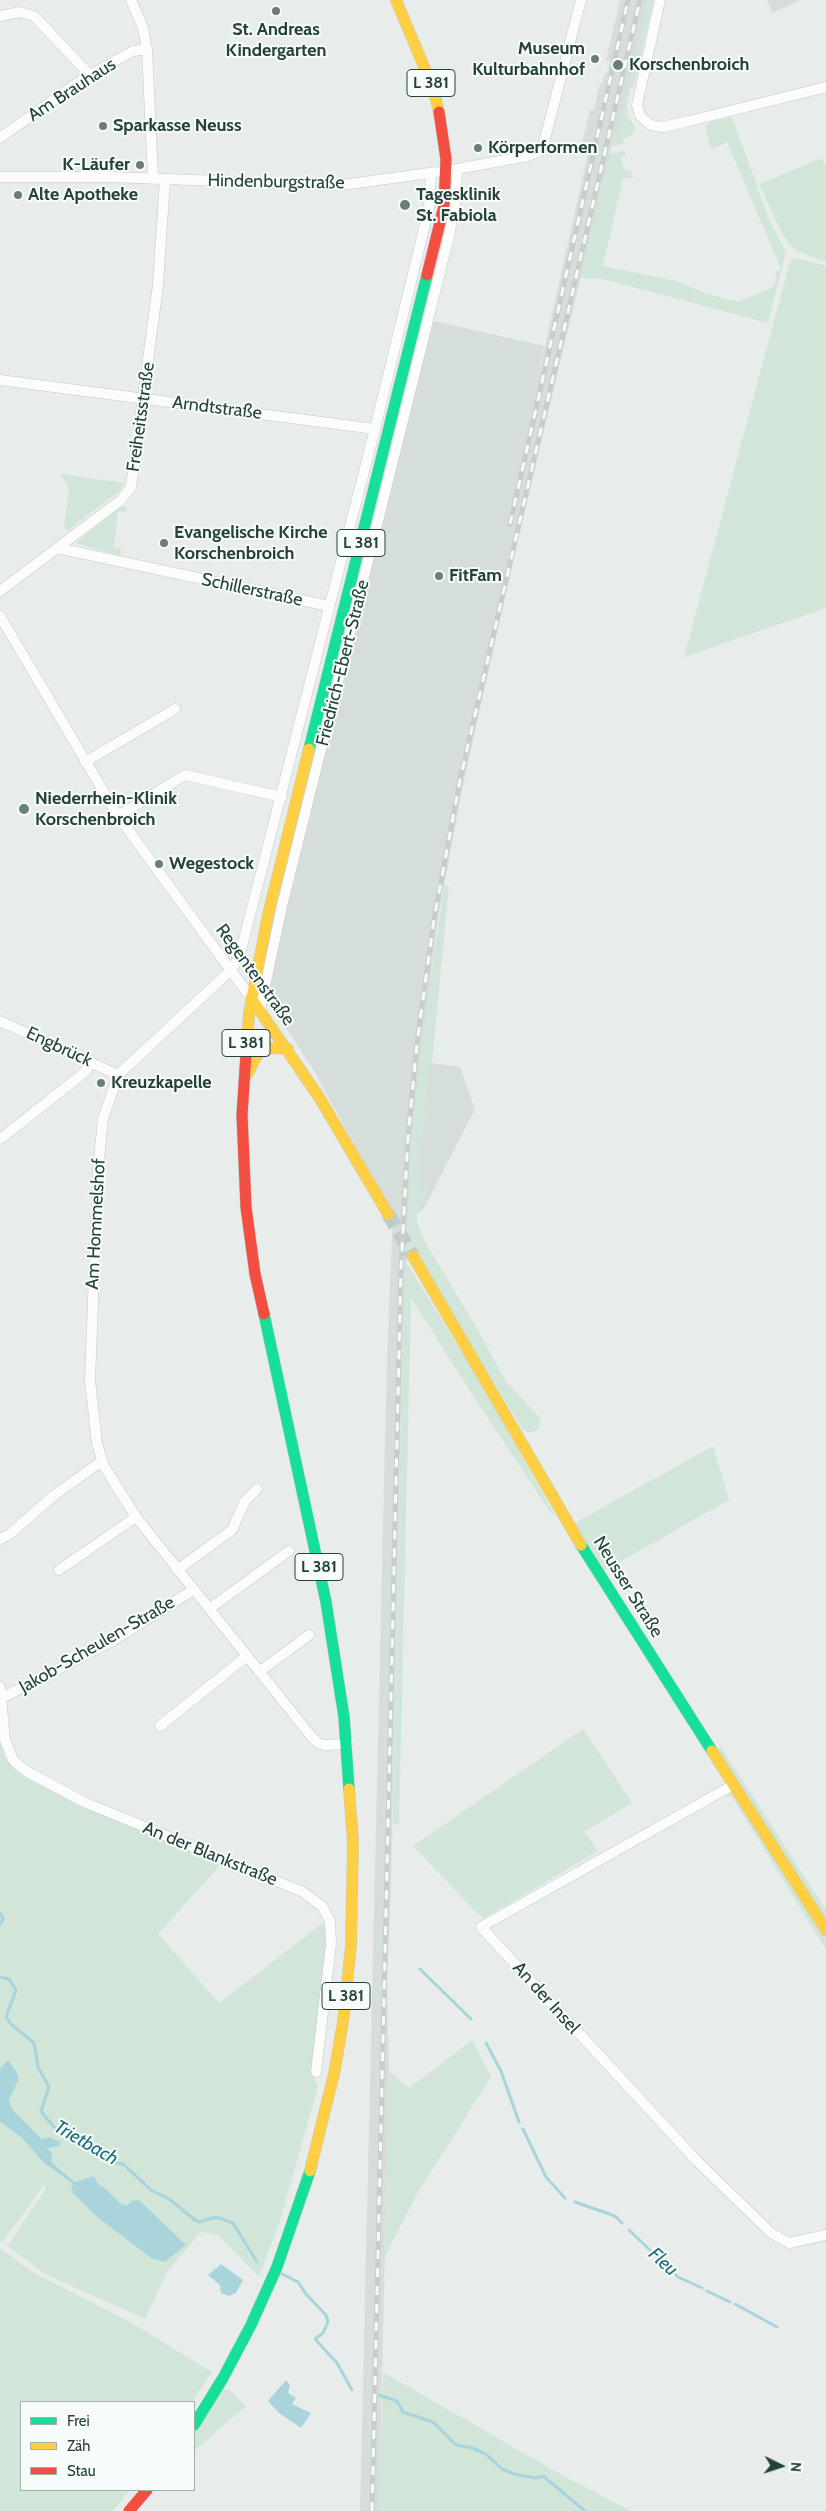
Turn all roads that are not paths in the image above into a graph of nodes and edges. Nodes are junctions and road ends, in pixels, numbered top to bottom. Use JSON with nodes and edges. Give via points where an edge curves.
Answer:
{"nodes":[{"id":1,"x":131,"y":0,"type":"edge"},
{"id":2,"x":396,"y":0,"type":"edge"},
{"id":3,"x":581,"y":0,"type":"edge"},
{"id":4,"x":660,"y":0,"type":"edge"},
{"id":5,"x":0,"y":16,"type":"edge"},
{"id":6,"x":147,"y":49,"type":"junction"},
{"id":7,"x":90,"y":75,"type":"junction"},
{"id":8,"x":826,"y":87,"type":"edge"},
{"id":9,"x":0,"y":138,"type":"edge"},
{"id":10,"x":452,"y":170,"type":"junction"},
{"id":11,"x":431,"y":172,"type":"junction"},
{"id":12,"x":0,"y":177,"type":"edge"},
{"id":13,"x":153,"y":179,"type":"junction"},
{"id":14,"x":165,"y":179,"type":"junction"},
{"id":15,"x":0,"y":380,"type":"edge"},
{"id":16,"x":144,"y":398,"type":"junction"},
{"id":17,"x":375,"y":428,"type":"junction"},
{"id":18,"x":57,"y":548,"type":"junction"},
{"id":19,"x":0,"y":590,"type":"edge"},
{"id":20,"x":329,"y":606,"type":"junction"},
{"id":21,"x":0,"y":616,"type":"edge"},
{"id":22,"x":175,"y":709,"type":"dead end"},
{"id":23,"x":85,"y":762,"type":"junction"},
{"id":24,"x":282,"y":797,"type":"junction"},
{"id":25,"x":118,"y":816,"type":"junction"},
{"id":26,"x":230,"y":972,"type":"junction"},
{"id":27,"x":251,"y":998,"type":"junction"},
{"id":28,"x":260,"y":1010,"type":"junction"},
{"id":29,"x":0,"y":1021,"type":"edge"},
{"id":30,"x":288,"y":1050,"type":"junction"},
{"id":31,"x":91,"y":1062,"type":"junction"},
{"id":32,"x":118,"y":1075,"type":"junction"},
{"id":33,"x":243,"y":1088,"type":"junction"},
{"id":34,"x":0,"y":1139,"type":"edge"},
{"id":35,"x":388,"y":1214,"type":"tunnel mouth"},
{"id":36,"x":413,"y":1256,"type":"tunnel mouth"},
{"id":37,"x":102,"y":1461,"type":"junction"},
{"id":38,"x":257,"y":1489,"type":"dead end"},
{"id":39,"x":136,"y":1517,"type":"junction"},
{"id":40,"x":0,"y":1539,"type":"edge"},
{"id":41,"x":289,"y":1551,"type":"dead end"},
{"id":42,"x":59,"y":1570,"type":"dead end"},
{"id":43,"x":177,"y":1570,"type":"junction"},
{"id":44,"x":193,"y":1590,"type":"junction"},
{"id":45,"x":209,"y":1609,"type":"junction"},
{"id":46,"x":309,"y":1635,"type":"dead end"},
{"id":47,"x":247,"y":1656,"type":"junction"},
{"id":48,"x":259,"y":1672,"type":"junction"},
{"id":49,"x":0,"y":1687,"type":"edge"},
{"id":50,"x":0,"y":1700,"type":"edge"},
{"id":51,"x":160,"y":1726,"type":"dead end"},
{"id":52,"x":347,"y":1744,"type":"junction"},
{"id":53,"x":733,"y":1785,"type":"junction"},
{"id":54,"x":826,"y":1930,"type":"edge"},
{"id":55,"x":316,"y":2072,"type":"dead end"},
{"id":56,"x":826,"y":2235,"type":"edge"},
{"id":57,"x":195,"y":2423,"type":"edge"},
{"id":58,"x":145,"y":2491,"type":"edge"},
{"id":59,"x":129,"y":2511,"type":"edge"}],
"edges":[{"from":1,"to":6,"type":"street","via":[[143,28]]},
{"from":2,"to":10,"type":"main road","number":"L 381","via":[[437,102]]},
{"from":3,"to":10,"type":"street","name":"Hindenburgstraße","via":[[545,145],[537,154]]},
{"from":4,"to":8,"type":"street","via":[[637,100],[640,116],[651,125],[662,127]]},
{"from":5,"to":7,"type":"street","via":[[20,12],[34,16]]},
{"from":6,"to":7,"type":"street","name":"Am Brauhaus","via":[[133,51]]},
{"from":6,"to":13,"type":"street"},
{"from":7,"to":9,"type":"street","name":"Am Brauhaus"},
{"from":10,"to":11,"type":"street","name":"Hindenburgstraße"},
{"from":10,"to":27,"type":"main road","number":"L 381","via":[[272,900]]},
{"from":10,"to":28,"type":"street","name":"Friedrich-Ebert-Straße","via":[[456,197],[449,236],[282,906]]},
{"from":11,"to":14,"type":"street","name":"Hindenburgstraße","via":[[337,185]]},
{"from":11,"to":17,"type":"street","name":"Friedrich-Ebert-Straße","via":[[429,208]]},
{"from":12,"to":13,"type":"street","name":"Hindenburgstraße"},
{"from":13,"to":14,"type":"street","name":"Hindenburgstraße"},
{"from":14,"to":16,"type":"street","name":"Freiheitsstraße","via":[[158,285]]},
{"from":15,"to":16,"type":"street","name":"Arndtstraße"},
{"from":16,"to":17,"type":"street","name":"Arndtstraße"},
{"from":16,"to":18,"type":"street","name":"Freiheitsstraße","via":[[129,492]]},
{"from":17,"to":20,"type":"street","name":"Friedrich-Ebert-Straße"},
{"from":18,"to":19,"type":"street","name":"Freiheitsstraße"},
{"from":18,"to":20,"type":"street","name":"Schillerstraße"},
{"from":20,"to":24,"type":"street","name":"Friedrich-Ebert-Straße"},
{"from":21,"to":23,"type":"street","name":"Regentenstraße"},
{"from":22,"to":23,"type":"street"},
{"from":23,"to":25,"type":"street","name":"Regentenstraße"},
{"from":24,"to":25,"type":"street","via":[[187,774]]},
{"from":24,"to":26,"type":"street","name":"Friedrich-Ebert-Straße","via":[[239,958]]},
{"from":25,"to":26,"type":"street","name":"Regentenstraße"},
{"from":26,"to":27,"type":"street","name":"Regentenstraße"},
{"from":26,"to":32,"type":"street","name":"Am Hommelshof"},
{"from":27,"to":28,"type":"main road","name":"Regentenstraße"},
{"from":27,"to":33,"type":"main road","number":"L 381"},
{"from":28,"to":30,"type":"main road","name":"Regentenstraße"},
{"from":29,"to":31,"type":"street","name":"Engbrück"},
{"from":30,"to":33,"type":"main road","via":[[268,1049],[259,1054]]},
{"from":30,"to":35,"type":"main road","name":"Regentenstraße"},
{"from":31,"to":32,"type":"street","name":"Engbrück"},
{"from":31,"to":34,"type":"street","via":[[85,1072]]},
{"from":32,"to":37,"type":"street","name":"Am Hommelshof","via":[[102,1125],[96,1222],[90,1380]]},
{"from":33,"to":52,"type":"main road","number":"L 381","via":[[243,1168],[255,1274],[326,1602]]},
{"from":36,"to":53,"type":"main road","name":"Neusser Straße","via":[[583,1549]]},
{"from":37,"to":39,"type":"street","name":"Am Hommelshof"},
{"from":37,"to":40,"type":"street","via":[[69,1483],[12,1533]]},
{"from":38,"to":43,"type":"street","via":[[245,1501],[232,1530]]},
{"from":39,"to":42,"type":"street"},
{"from":39,"to":43,"type":"street","name":"Am Hommelshof"},
{"from":41,"to":45,"type":"street"},
{"from":43,"to":44,"type":"street","name":"Am Hommelshof"},
{"from":44,"to":45,"type":"street","name":"Am Hommelshof"},
{"from":44,"to":50,"type":"street","name":"Jakob-Scheulen-Straße","via":[[114,1640]]},
{"from":45,"to":47,"type":"street","name":"Am Hommelshof"},
{"from":46,"to":48,"type":"street"},
{"from":47,"to":48,"type":"street","name":"Am Hommelshof"},
{"from":47,"to":51,"type":"street"},
{"from":48,"to":52,"type":"street","name":"Am Hommelshof","via":[[316,1741],[325,1745]]},
{"from":49,"to":50,"type":"street","name":"An der Blankstraße"},
{"from":50,"to":55,"type":"street","name":"An der Blankstraße","via":[[7,1748],[14,1762],[26,1771],[84,1802],[303,1892],[322,1906],[330,1921],[331,1944]]},
{"from":52,"to":57,"type":"main road","number":"L 381","via":[[353,1876],[350,1946],[343,2022],[320,2136],[277,2267],[233,2360]]},
{"from":53,"to":54,"type":"main road","name":"Neusser Straße"},
{"from":53,"to":56,"type":"street","name":"An der Insel","via":[[481,1926],[697,2161],[771,2233],[789,2243]]},
{"from":58,"to":59,"type":"main road"}]}
